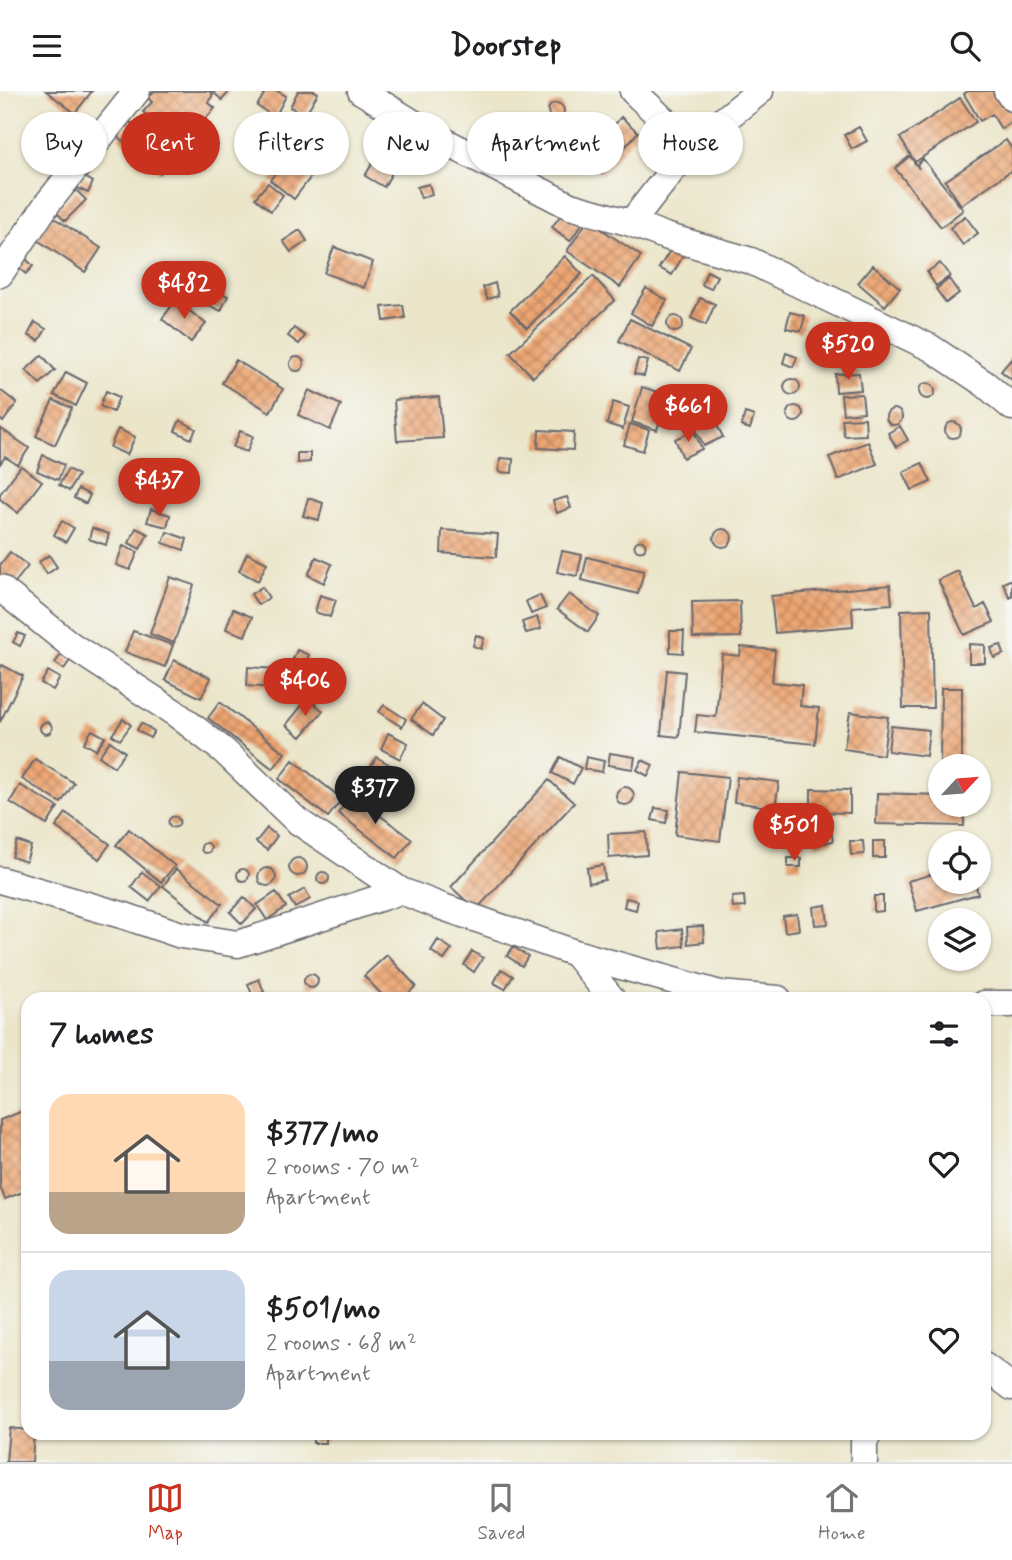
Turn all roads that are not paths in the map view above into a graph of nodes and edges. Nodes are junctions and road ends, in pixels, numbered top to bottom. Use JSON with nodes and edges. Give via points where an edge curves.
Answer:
{"nodes":[{"id":1,"x":137,"y":91,"type":"edge"},
{"id":2,"x":361,"y":91,"type":"edge"},
{"id":3,"x":633,"y":91,"type":"edge"},
{"id":4,"x":760,"y":91,"type":"edge"},
{"id":5,"x":1007,"y":91,"type":"edge"},
{"id":6,"x":1012,"y":98,"type":"edge"},
{"id":7,"x":655,"y":112,"type":"edge"},
{"id":8,"x":734,"y":112,"type":"edge"},
{"id":9,"x":668,"y":175,"type":"edge"},
{"id":10,"x":631,"y":223,"type":"junction"},
{"id":11,"x":0,"y":274,"type":"edge"},
{"id":12,"x":1012,"y":407,"type":"edge"},
{"id":13,"x":0,"y":588,"type":"edge"},
{"id":14,"x":0,"y":880,"type":"edge"},
{"id":15,"x":401,"y":891,"type":"junction"},
{"id":16,"x":575,"y":953,"type":"junction"},
{"id":17,"x":606,"y":992,"type":"edge"},
{"id":18,"x":713,"y":992,"type":"edge"},
{"id":19,"x":991,"y":1004,"type":"edge"},
{"id":20,"x":1012,"y":1004,"type":"edge"},
{"id":21,"x":991,"y":1371,"type":"edge"},
{"id":22,"x":1012,"y":1387,"type":"edge"},
{"id":23,"x":865,"y":1440,"type":"edge"},
{"id":24,"x":864,"y":1462,"type":"edge"}],
"edges":[{"from":1,"to":11,"type":"street","via":[[47,204]]},
{"from":2,"to":10,"type":"street","via":[[436,137],[570,206]]},
{"from":3,"to":7,"type":"street"},
{"from":4,"to":8,"type":"street"},
{"from":5,"to":6,"type":"street"},
{"from":9,"to":10,"type":"street"},
{"from":10,"to":12,"type":"street","via":[[751,261],[930,348]]},
{"from":13,"to":15,"type":"street","via":[[72,646],[224,751],[296,820]]},
{"from":14,"to":15,"type":"street","via":[[181,935],[238,944]]},
{"from":15,"to":16,"type":"street"},
{"from":16,"to":17,"type":"street"},
{"from":16,"to":18,"type":"street"},
{"from":19,"to":20,"type":"street"},
{"from":21,"to":22,"type":"street"},
{"from":23,"to":24,"type":"street"}]}
